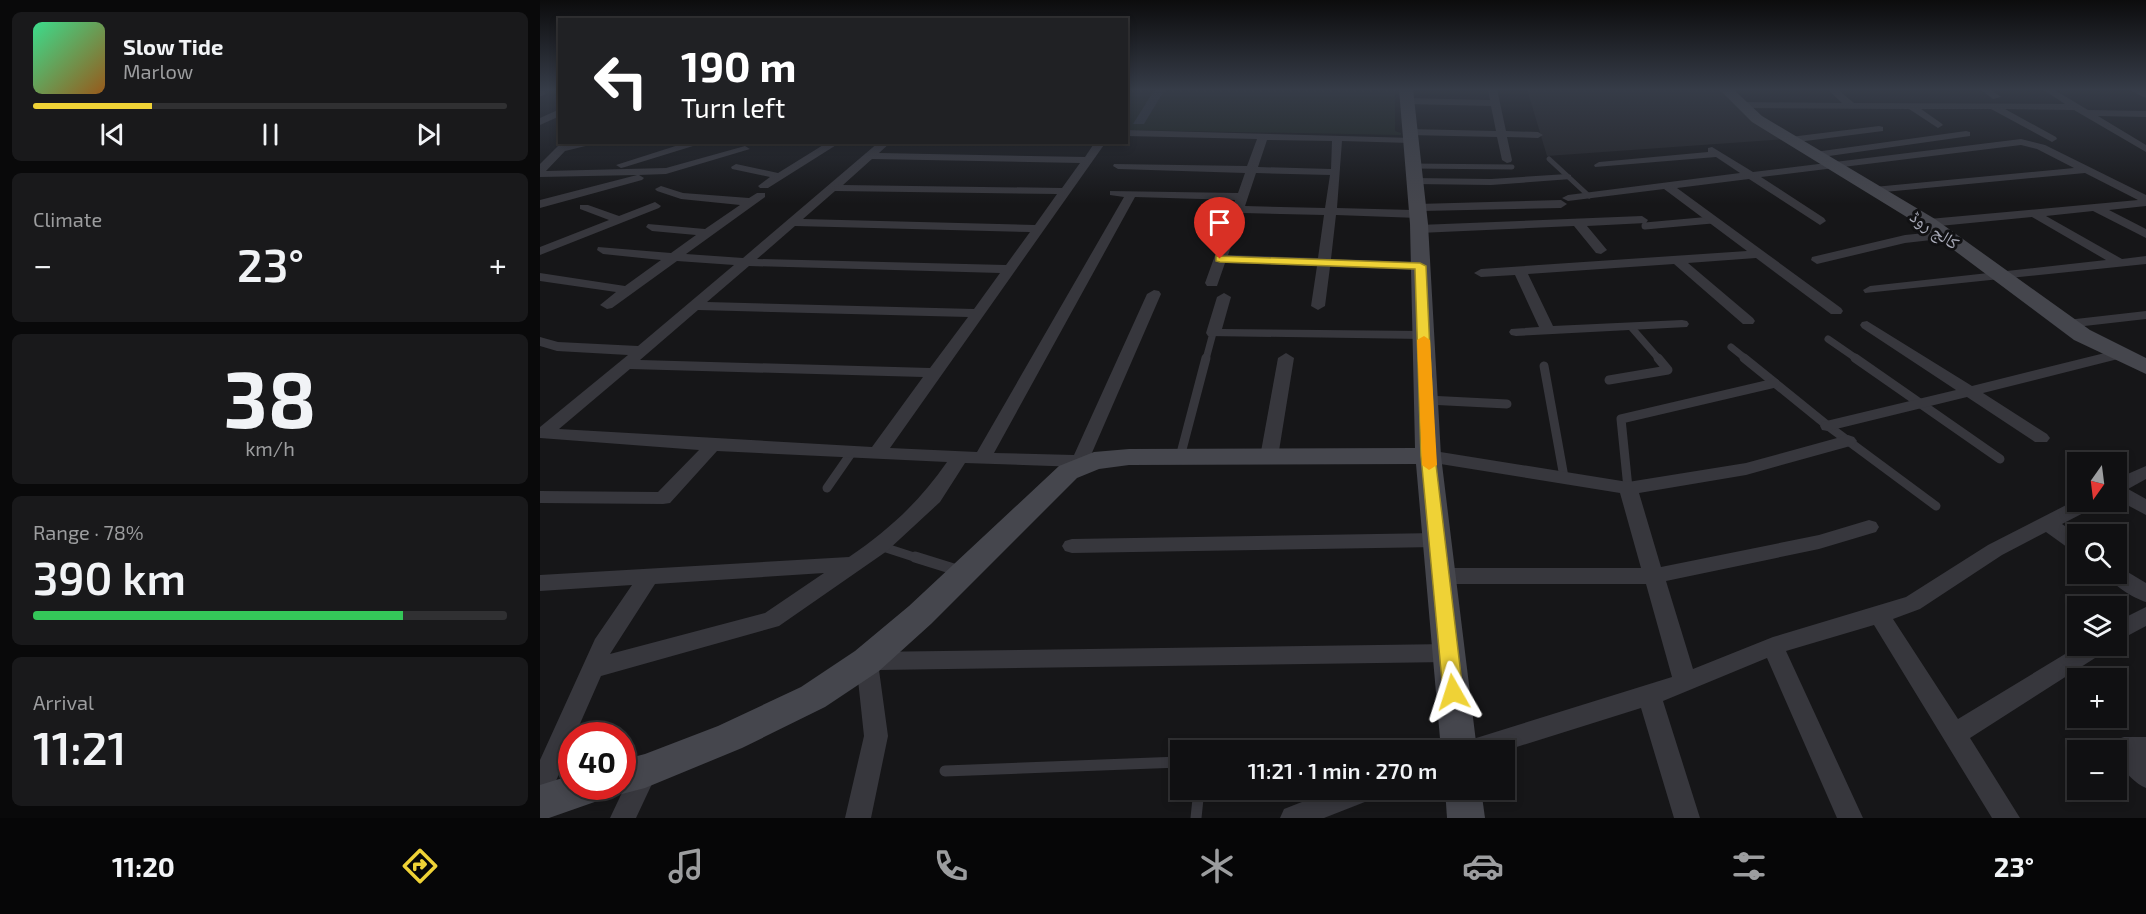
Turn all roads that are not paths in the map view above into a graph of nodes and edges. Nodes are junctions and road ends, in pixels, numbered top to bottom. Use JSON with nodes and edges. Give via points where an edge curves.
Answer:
{"nodes":[{"id":1,"x":1408,"y":127,"type":"edge"},
{"id":2,"x":1500,"y":127,"type":"edge"},
{"id":3,"x":1770,"y":127,"type":"edge"},
{"id":4,"x":1877,"y":127,"type":"edge"},
{"id":5,"x":2033,"y":127,"type":"edge"},
{"id":6,"x":2108,"y":127,"type":"edge"},
{"id":7,"x":1128,"y":133,"type":"edge"},
{"id":8,"x":1502,"y":134,"type":"junction"},
{"id":9,"x":1966,"y":134,"type":"dead end"},
{"id":10,"x":1538,"y":135,"type":"dead end"},
{"id":11,"x":1409,"y":136,"type":"junction"},
{"id":12,"x":1263,"y":137,"type":"junction"},
{"id":13,"x":1337,"y":139,"type":"junction"},
{"id":14,"x":2052,"y":139,"type":"dead end"},
{"id":15,"x":1790,"y":140,"type":"junction"},
{"id":16,"x":585,"y":144,"type":"edge"},
{"id":17,"x":694,"y":144,"type":"edge"},
{"id":18,"x":833,"y":144,"type":"edge"},
{"id":19,"x":884,"y":144,"type":"edge"},
{"id":20,"x":1100,"y":144,"type":"edge"},
{"id":21,"x":742,"y":146,"type":"edge"},
{"id":22,"x":2146,"y":149,"type":"edge"},
{"id":23,"x":1815,"y":155,"type":"junction"},
{"id":24,"x":870,"y":156,"type":"junction"},
{"id":25,"x":755,"y":159,"type":"dead end"},
{"id":26,"x":1549,"y":159,"type":"dead end"},
{"id":27,"x":1670,"y":159,"type":"junction"},
{"id":28,"x":1090,"y":160,"type":"junction"},
{"id":29,"x":1510,"y":164,"type":"joint"},
{"id":30,"x":1599,"y":165,"type":"dead end"},
{"id":31,"x":1119,"y":166,"type":"dead end"},
{"id":32,"x":736,"y":167,"type":"dead end"},
{"id":33,"x":1835,"y":167,"type":"junction"},
{"id":34,"x":1251,"y":170,"type":"junction"},
{"id":35,"x":2086,"y":170,"type":"junction"},
{"id":36,"x":666,"y":171,"type":"junction"},
{"id":37,"x":540,"y":172,"type":"edge"},
{"id":38,"x":597,"y":172,"type":"junction"},
{"id":39,"x":1336,"y":172,"type":"junction"},
{"id":40,"x":1413,"y":174,"type":"junction"},
{"id":41,"x":780,"y":176,"type":"junction"},
{"id":42,"x":1567,"y":177,"type":"junction"},
{"id":43,"x":1752,"y":177,"type":"junction"},
{"id":44,"x":1704,"y":182,"type":"junction"},
{"id":45,"x":1668,"y":187,"type":"junction"},
{"id":46,"x":833,"y":188,"type":"junction"},
{"id":47,"x":660,"y":189,"type":"dead end"},
{"id":48,"x":1874,"y":190,"type":"junction"},
{"id":49,"x":1067,"y":191,"type":"junction"},
{"id":50,"x":758,"y":194,"type":"junction"},
{"id":51,"x":1114,"y":194,"type":"dead end"},
{"id":52,"x":1131,"y":194,"type":"junction"},
{"id":53,"x":1589,"y":196,"type":"junction"},
{"id":54,"x":1242,"y":197,"type":"junction"},
{"id":55,"x":2146,"y":201,"type":"edge"},
{"id":56,"x":540,"y":204,"type":"edge"},
{"id":57,"x":655,"y":206,"type":"dead end"},
{"id":58,"x":584,"y":207,"type":"dead end"},
{"id":59,"x":2096,"y":207,"type":"junction"},
{"id":60,"x":1237,"y":209,"type":"junction"},
{"id":61,"x":1330,"y":212,"type":"junction"},
{"id":62,"x":2033,"y":213,"type":"junction"},
{"id":63,"x":1418,"y":217,"type":"junction"},
{"id":64,"x":620,"y":220,"type":"junction"},
{"id":65,"x":1712,"y":220,"type":"junction"},
{"id":66,"x":1820,"y":220,"type":"dead end"},
{"id":67,"x":793,"y":222,"type":"junction"},
{"id":68,"x":1578,"y":223,"type":"junction"},
{"id":69,"x":1643,"y":223,"type":"joint"},
{"id":70,"x":1929,"y":223,"type":"junction"},
{"id":71,"x":652,"y":227,"type":"dead end"},
{"id":72,"x":1040,"y":229,"type":"junction"},
{"id":73,"x":708,"y":233,"type":"junction"},
{"id":74,"x":2146,"y":234,"type":"edge"},
{"id":75,"x":1945,"y":235,"type":"junction"},
{"id":76,"x":540,"y":238,"type":"edge"},
{"id":77,"x":556,"y":246,"type":"junction"},
{"id":78,"x":603,"y":250,"type":"dead end"},
{"id":79,"x":1601,"y":250,"type":"dead end"},
{"id":80,"x":540,"y":251,"type":"edge"},
{"id":81,"x":1759,"y":254,"type":"junction"},
{"id":82,"x":672,"y":259,"type":"junction"},
{"id":83,"x":1220,"y":259,"type":"junction"},
{"id":84,"x":1677,"y":260,"type":"junction"},
{"id":85,"x":1817,"y":260,"type":"dead end"},
{"id":86,"x":2146,"y":260,"type":"edge"},
{"id":87,"x":746,"y":262,"type":"junction"},
{"id":88,"x":2120,"y":262,"type":"junction"},
{"id":89,"x":1323,"y":263,"type":"junction"},
{"id":90,"x":1420,"y":266,"type":"junction"},
{"id":91,"x":1010,"y":268,"type":"junction"},
{"id":92,"x":1520,"y":270,"type":"junction"},
{"id":93,"x":1481,"y":273,"type":"dead end"},
{"id":94,"x":2001,"y":276,"type":"junction"},
{"id":95,"x":540,"y":278,"type":"edge"},
{"id":96,"x":1212,"y":283,"type":"dead end"},
{"id":97,"x":628,"y":290,"type":"junction"},
{"id":98,"x":1870,"y":290,"type":"dead end"},
{"id":99,"x":1154,"y":294,"type":"dead end"},
{"id":100,"x":1224,"y":297,"type":"dead end"},
{"id":101,"x":608,"y":305,"type":"dead end"},
{"id":102,"x":695,"y":306,"type":"junction"},
{"id":103,"x":1318,"y":306,"type":"dead end"},
{"id":104,"x":1836,"y":311,"type":"dead end"},
{"id":105,"x":978,"y":313,"type":"junction"},
{"id":106,"x":2146,"y":315,"type":"edge"},
{"id":107,"x":1748,"y":321,"type":"dead end"},
{"id":108,"x":1682,"y":324,"type":"dead end"},
{"id":109,"x":2067,"y":324,"type":"junction"},
{"id":110,"x":1867,"y":326,"type":"dead end"},
{"id":111,"x":1631,"y":327,"type":"junction"},
{"id":112,"x":1548,"y":331,"type":"junction"},
{"id":113,"x":1516,"y":332,"type":"dead end"},
{"id":114,"x":1213,"y":333,"type":"junction"},
{"id":115,"x":1423,"y":335,"type":"junction"},
{"id":116,"x":1828,"y":339,"type":"dead end"},
{"id":117,"x":540,"y":341,"type":"edge"},
{"id":118,"x":1731,"y":347,"type":"dead end"},
{"id":119,"x":642,"y":351,"type":"junction"},
{"id":120,"x":2121,"y":354,"type":"junction"},
{"id":121,"x":1286,"y":358,"type":"dead end"},
{"id":122,"x":627,"y":364,"type":"junction"},
{"id":123,"x":1544,"y":366,"type":"dead end"},
{"id":124,"x":2146,"y":367,"type":"edge"},
{"id":125,"x":935,"y":373,"type":"junction"},
{"id":126,"x":1609,"y":380,"type":"dead end"},
{"id":127,"x":1775,"y":383,"type":"junction"},
{"id":128,"x":1969,"y":391,"type":"junction"},
{"id":129,"x":1426,"y":400,"type":"junction"},
{"id":130,"x":1921,"y":403,"type":"junction"},
{"id":131,"x":1507,"y":404,"type":"dead end"},
{"id":132,"x":1828,"y":426,"type":"junction"},
{"id":133,"x":541,"y":432,"type":"edge"},
{"id":134,"x":2041,"y":438,"type":"dead end"},
{"id":135,"x":1848,"y":441,"type":"junction"},
{"id":136,"x":713,"y":445,"type":"junction"},
{"id":137,"x":852,"y":452,"type":"junction"},
{"id":138,"x":877,"y":453,"type":"junction"},
{"id":139,"x":1428,"y":456,"type":"junction"},
{"id":140,"x":960,"y":457,"type":"junction"},
{"id":141,"x":1180,"y":457,"type":"junction"},
{"id":142,"x":1269,"y":457,"type":"junction"},
{"id":143,"x":982,"y":458,"type":"junction"},
{"id":144,"x":2000,"y":459,"type":"dead end"},
{"id":145,"x":1087,"y":461,"type":"junction"},
{"id":146,"x":2146,"y":472,"type":"edge"},
{"id":147,"x":1564,"y":477,"type":"junction"},
{"id":148,"x":2127,"y":483,"type":"edge"},
{"id":149,"x":1629,"y":488,"type":"junction"},
{"id":150,"x":827,"y":489,"type":"dead end"},
{"id":151,"x":2127,"y":496,"type":"edge"},
{"id":152,"x":540,"y":497,"type":"edge"},
{"id":153,"x":1936,"y":506,"type":"dead end"},
{"id":154,"x":2146,"y":508,"type":"edge"},
{"id":155,"x":2069,"y":512,"type":"edge"},
{"id":156,"x":2047,"y":524,"type":"junction"},
{"id":157,"x":1869,"y":527,"type":"dead end"},
{"id":158,"x":2067,"y":538,"type":"edge"},
{"id":159,"x":1437,"y":540,"type":"junction"},
{"id":160,"x":880,"y":546,"type":"junction"},
{"id":161,"x":1072,"y":546,"type":"dead end"},
{"id":162,"x":853,"y":564,"type":"junction"},
{"id":163,"x":966,"y":572,"type":"junction"},
{"id":164,"x":650,"y":575,"type":"junction"},
{"id":165,"x":1441,"y":576,"type":"junction"},
{"id":166,"x":1654,"y":576,"type":"junction"},
{"id":167,"x":2127,"y":581,"type":"edge"},
{"id":168,"x":540,"y":583,"type":"edge"},
{"id":169,"x":2146,"y":594,"type":"edge"},
{"id":170,"x":1879,"y":615,"type":"junction"},
{"id":171,"x":2146,"y":615,"type":"edge"},
{"id":172,"x":2127,"y":626,"type":"edge"},
{"id":173,"x":1773,"y":646,"type":"junction"},
{"id":174,"x":1449,"y":653,"type":"junction"},
{"id":175,"x":2080,"y":656,"type":"edge"},
{"id":176,"x":867,"y":661,"type":"junction"},
{"id":177,"x":594,"y":668,"type":"junction"},
{"id":178,"x":1685,"y":682,"type":"junction"},
{"id":179,"x":1649,"y":695,"type":"junction"},
{"id":180,"x":1954,"y":735,"type":"junction"},
{"id":181,"x":1458,"y":740,"type":"edge"},
{"id":182,"x":1505,"y":740,"type":"edge"},
{"id":183,"x":2146,"y":748,"type":"edge"},
{"id":184,"x":1170,"y":762,"type":"edge"},
{"id":185,"x":945,"y":771,"type":"dead end"},
{"id":186,"x":636,"y":773,"type":"edge"},
{"id":187,"x":2146,"y":776,"type":"edge"},
{"id":188,"x":540,"y":788,"type":"edge"},
{"id":189,"x":558,"y":797,"type":"edge"},
{"id":190,"x":628,"y":800,"type":"edge"},
{"id":191,"x":1198,"y":800,"type":"edge"},
{"id":192,"x":1338,"y":800,"type":"edge"},
{"id":193,"x":1464,"y":800,"type":"edge"},
{"id":194,"x":540,"y":803,"type":"edge"},
{"id":195,"x":623,"y":818,"type":"edge"},
{"id":196,"x":858,"y":818,"type":"edge"},
{"id":197,"x":1196,"y":818,"type":"edge"},
{"id":198,"x":1293,"y":818,"type":"edge"},
{"id":199,"x":1466,"y":818,"type":"edge"},
{"id":200,"x":1687,"y":818,"type":"edge"},
{"id":201,"x":1850,"y":818,"type":"edge"},
{"id":202,"x":2007,"y":818,"type":"edge"}],
"edges":[{"from":1,"to":11,"type":"street"},
{"from":2,"to":8,"type":"street"},
{"from":3,"to":15,"type":"street","name":"کالج روڈ"},
{"from":4,"to":15,"type":"street"},
{"from":5,"to":14,"type":"street"},
{"from":6,"to":22,"type":"street"},
{"from":7,"to":12,"type":"street"},
{"from":8,"to":10,"type":"street"},
{"from":8,"to":11,"type":"street"},
{"from":8,"to":29,"type":"street"},
{"from":9,"to":23,"type":"street"},
{"from":11,"to":13,"type":"street"},
{"from":11,"to":40,"type":"street"},
{"from":12,"to":13,"type":"street"},
{"from":12,"to":34,"type":"street"},
{"from":13,"to":39,"type":"street"},
{"from":15,"to":23,"type":"street","name":"کالج روڈ"},
{"from":16,"to":37,"type":"street","via":[[562,148]]},
{"from":17,"to":38,"type":"street"},
{"from":18,"to":41,"type":"street"},
{"from":19,"to":24,"type":"street"},
{"from":20,"to":28,"type":"street"},
{"from":21,"to":25,"type":"street"},
{"from":21,"to":36,"type":"street"},
{"from":23,"to":33,"type":"street","name":"کالج روڈ"},
{"from":24,"to":28,"type":"street"},
{"from":24,"to":46,"type":"street"},
{"from":26,"to":42,"type":"lane"},
{"from":27,"to":30,"type":"street"},
{"from":27,"to":43,"type":"street","via":[[1715,152]]},
{"from":27,"to":44,"type":"street"},
{"from":28,"to":49,"type":"street"},
{"from":29,"to":40,"type":"lane"},
{"from":31,"to":34,"type":"street"},
{"from":32,"to":41,"type":"street"},
{"from":33,"to":35,"type":"street","via":[[2021,142],[2041,147]]},
{"from":33,"to":43,"type":"street"},
{"from":33,"to":48,"type":"street","name":"کالج روڈ"},
{"from":34,"to":39,"type":"street"},
{"from":34,"to":54,"type":"street"},
{"from":35,"to":48,"type":"street"},
{"from":35,"to":55,"type":"street"},
{"from":36,"to":38,"type":"street"},
{"from":36,"to":56,"type":"street"},
{"from":37,"to":38,"type":"street"},
{"from":39,"to":61,"type":"street"},
{"from":40,"to":42,"type":"street","via":[[1491,182]]},
{"from":40,"to":63,"type":"street"},
{"from":41,"to":50,"type":"street"},
{"from":42,"to":53,"type":"lane"},
{"from":43,"to":44,"type":"street"},
{"from":43,"to":66,"type":"street"},
{"from":44,"to":45,"type":"street"},
{"from":45,"to":53,"type":"street"},
{"from":45,"to":65,"type":"street"},
{"from":46,"to":49,"type":"street"},
{"from":46,"to":67,"type":"street"},
{"from":47,"to":50,"type":"street","via":[[681,196]]},
{"from":48,"to":70,"type":"street","name":"کالج روڈ"},
{"from":49,"to":72,"type":"street"},
{"from":50,"to":73,"type":"street"},
{"from":51,"to":52,"type":"street"},
{"from":52,"to":54,"type":"street"},
{"from":52,"to":143,"type":"street"},
{"from":53,"to":63,"type":"street"},
{"from":54,"to":60,"type":"street"},
{"from":55,"to":59,"type":"street"},
{"from":57,"to":64,"type":"street"},
{"from":58,"to":64,"type":"street"},
{"from":59,"to":62,"type":"street"},
{"from":59,"to":74,"type":"street"},
{"from":60,"to":61,"type":"street"},
{"from":60,"to":83,"type":"street"},
{"from":61,"to":63,"type":"street"},
{"from":61,"to":89,"type":"street"},
{"from":62,"to":70,"type":"street"},
{"from":62,"to":88,"type":"street"},
{"from":63,"to":68,"type":"street"},
{"from":63,"to":90,"type":"street"},
{"from":64,"to":77,"type":"street"},
{"from":65,"to":69,"type":"lane"},
{"from":65,"to":81,"type":"street"},
{"from":67,"to":72,"type":"street"},
{"from":67,"to":87,"type":"street"},
{"from":68,"to":69,"type":"street"},
{"from":68,"to":79,"type":"street"},
{"from":70,"to":75,"type":"street","name":"کالج روڈ"},
{"from":71,"to":73,"type":"street"},
{"from":72,"to":91,"type":"street"},
{"from":73,"to":82,"type":"street"},
{"from":75,"to":85,"type":"street","via":[[1905,239]]},
{"from":75,"to":94,"type":"street","name":"کالج روڈ"},
{"from":76,"to":77,"type":"street"},
{"from":77,"to":80,"type":"street"},
{"from":78,"to":82,"type":"street"},
{"from":81,"to":84,"type":"street"},
{"from":81,"to":104,"type":"street"},
{"from":82,"to":87,"type":"street"},
{"from":82,"to":97,"type":"street"},
{"from":83,"to":89,"type":"street"},
{"from":83,"to":96,"type":"street"},
{"from":84,"to":92,"type":"street"},
{"from":84,"to":107,"type":"street"},
{"from":86,"to":88,"type":"street"},
{"from":87,"to":91,"type":"street"},
{"from":87,"to":102,"type":"street"},
{"from":88,"to":94,"type":"street"},
{"from":89,"to":90,"type":"street"},
{"from":89,"to":103,"type":"street"},
{"from":90,"to":115,"type":"street"},
{"from":91,"to":105,"type":"street"},
{"from":92,"to":93,"type":"street"},
{"from":92,"to":112,"type":"street"},
{"from":94,"to":98,"type":"street"},
{"from":94,"to":109,"type":"street","name":"کالج روڈ"},
{"from":95,"to":97,"type":"street"},
{"from":97,"to":101,"type":"street"},
{"from":99,"to":145,"type":"street"},
{"from":100,"to":114,"type":"street"},
{"from":102,"to":105,"type":"street"},
{"from":102,"to":119,"type":"street"},
{"from":105,"to":125,"type":"street"},
{"from":106,"to":109,"type":"street"},
{"from":108,"to":111,"type":"street"},
{"from":109,"to":120,"type":"street","name":"کالج روڈ"},
{"from":110,"to":128,"type":"street"},
{"from":111,"to":112,"type":"street"},
{"from":111,"to":126,"type":"lane","via":[[1668,370]]},
{"from":112,"to":113,"type":"street"},
{"from":114,"to":115,"type":"street"},
{"from":114,"to":141,"type":"lane"},
{"from":115,"to":129,"type":"street"},
{"from":116,"to":130,"type":"lane"},
{"from":117,"to":119,"type":"street","via":[[557,346]]},
{"from":118,"to":127,"type":"lane"},
{"from":119,"to":122,"type":"street"},
{"from":120,"to":124,"type":"street","name":"کالج روڈ"},
{"from":120,"to":128,"type":"street"},
{"from":121,"to":142,"type":"street"},
{"from":122,"to":125,"type":"street"},
{"from":122,"to":133,"type":"street"},
{"from":123,"to":147,"type":"lane"},
{"from":125,"to":138,"type":"street"},
{"from":127,"to":132,"type":"lane"},
{"from":127,"to":149,"type":"lane","via":[[1621,419]]},
{"from":128,"to":130,"type":"street"},
{"from":128,"to":134,"type":"street"},
{"from":129,"to":131,"type":"lane"},
{"from":129,"to":139,"type":"street"},
{"from":130,"to":132,"type":"street"},
{"from":130,"to":144,"type":"lane"},
{"from":132,"to":135,"type":"lane"},
{"from":133,"to":136,"type":"street"},
{"from":135,"to":149,"type":"street","via":[[1746,469]]},
{"from":135,"to":153,"type":"lane"},
{"from":136,"to":137,"type":"street"},
{"from":136,"to":152,"type":"street","via":[[663,498]]},
{"from":137,"to":138,"type":"street"},
{"from":137,"to":150,"type":"lane"},
{"from":138,"to":140,"type":"street"},
{"from":139,"to":142,"type":"street"},
{"from":139,"to":147,"type":"street"},
{"from":139,"to":159,"type":"street"},
{"from":140,"to":143,"type":"street"},
{"from":140,"to":160,"type":"street","via":[[933,497]]},
{"from":141,"to":142,"type":"street"},
{"from":141,"to":145,"type":"street"},
{"from":143,"to":145,"type":"street"},
{"from":145,"to":163,"type":"street","via":[[1068,472]]},
{"from":146,"to":148,"type":"street"},
{"from":147,"to":149,"type":"street"},
{"from":149,"to":166,"type":"street"},
{"from":151,"to":154,"type":"street"},
{"from":155,"to":156,"type":"street"},
{"from":156,"to":158,"type":"street"},
{"from":156,"to":170,"type":"street","via":[[1995,550],[1913,603]]},
{"from":157,"to":166,"type":"street","via":[[1820,542]]},
{"from":159,"to":161,"type":"street"},
{"from":159,"to":165,"type":"street"},
{"from":160,"to":162,"type":"street"},
{"from":160,"to":163,"type":"lane"},
{"from":162,"to":164,"type":"street"},
{"from":162,"to":177,"type":"street","via":[[771,620]]},
{"from":163,"to":176,"type":"street"},
{"from":164,"to":168,"type":"street"},
{"from":164,"to":177,"type":"street","via":[[603,645]]},
{"from":165,"to":166,"type":"street"},
{"from":165,"to":174,"type":"street"},
{"from":166,"to":178,"type":"street"},
{"from":167,"to":169,"type":"street"},
{"from":170,"to":173,"type":"street"},
{"from":170,"to":180,"type":"street"},
{"from":171,"to":172,"type":"street"},
{"from":173,"to":178,"type":"street"},
{"from":173,"to":201,"type":"street"},
{"from":174,"to":176,"type":"street"},
{"from":174,"to":181,"type":"street"},
{"from":175,"to":180,"type":"street"},
{"from":176,"to":186,"type":"street","via":[[813,697],[730,737]]},
{"from":176,"to":196,"type":"street","via":[[876,736]]},
{"from":177,"to":188,"type":"street"},
{"from":178,"to":179,"type":"street"},
{"from":179,"to":182,"type":"street"},
{"from":179,"to":200,"type":"street"},
{"from":180,"to":202,"type":"street"},
{"from":183,"to":187,"type":"street","via":[[2124,748]]},
{"from":184,"to":185,"type":"lane"},
{"from":189,"to":194,"type":"street"},
{"from":190,"to":195,"type":"street"},
{"from":191,"to":197,"type":"lane"},
{"from":192,"to":198,"type":"street"},
{"from":193,"to":199,"type":"street"}]}
